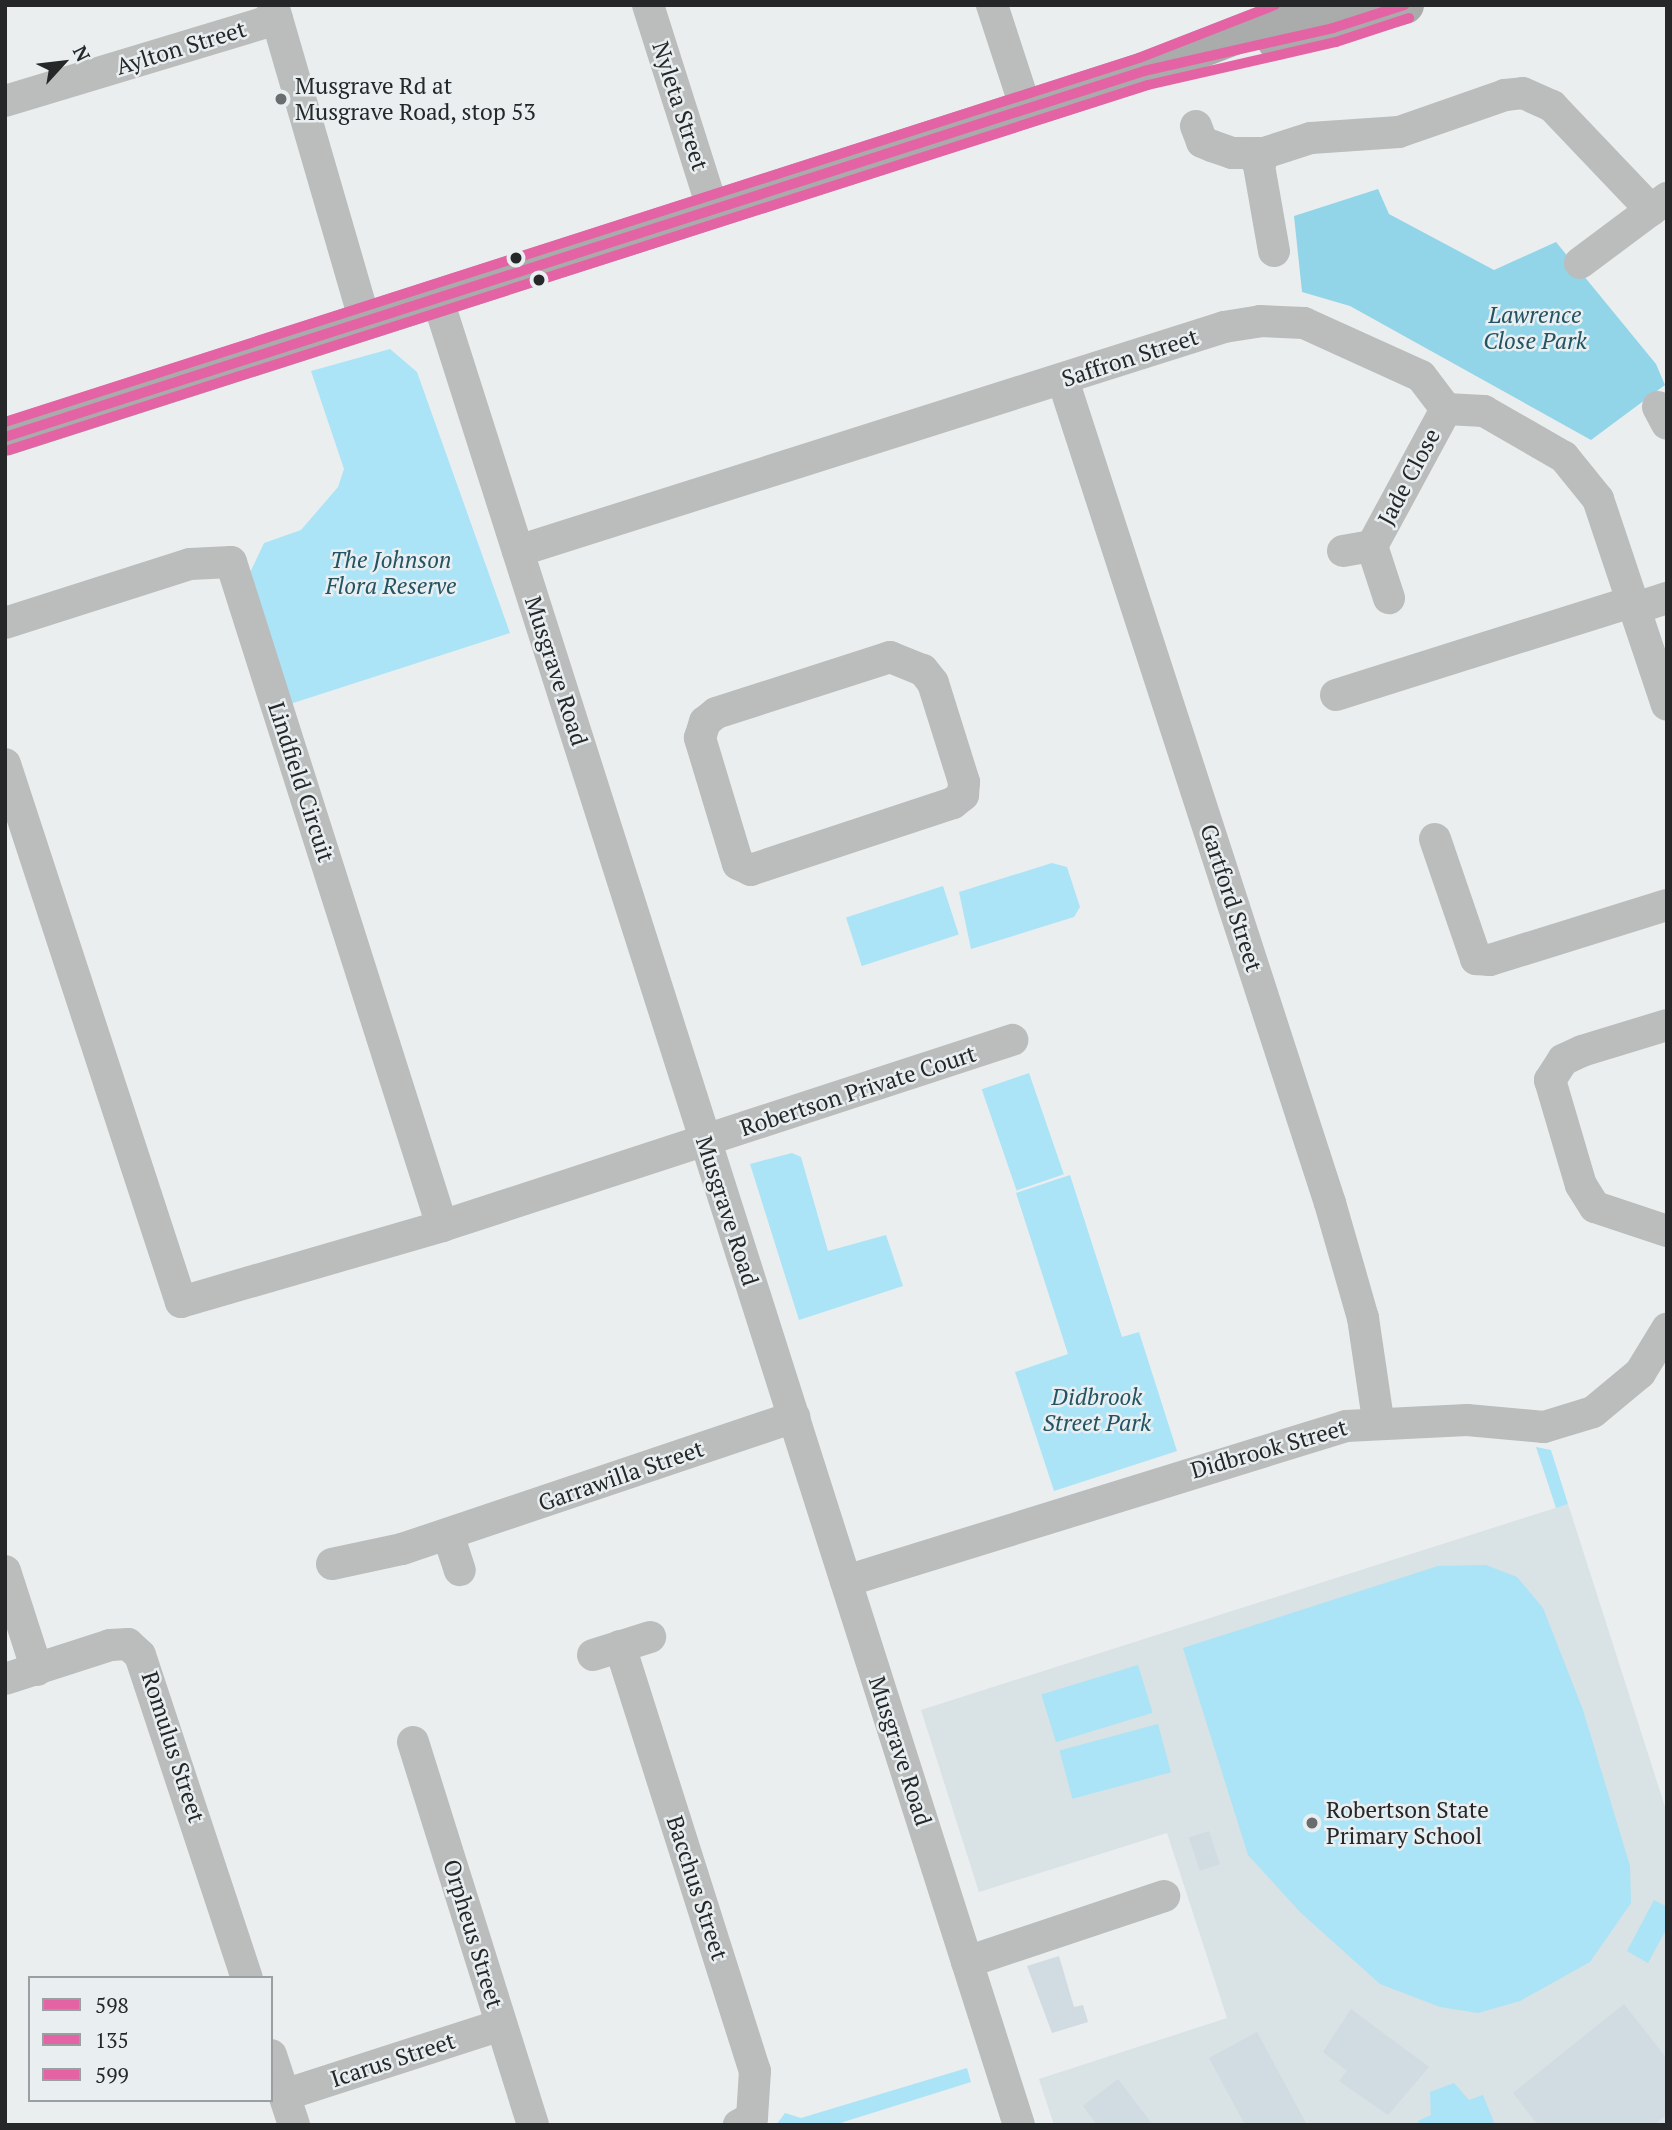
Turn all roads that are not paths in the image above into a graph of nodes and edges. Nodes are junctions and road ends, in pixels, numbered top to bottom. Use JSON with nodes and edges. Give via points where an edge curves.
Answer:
{"nodes":[{"id":1,"x":648,"y":5,"type":"edge"},
{"id":2,"x":992,"y":5,"type":"edge"},
{"id":3,"x":1405,"y":5,"type":"edge"},
{"id":4,"x":275,"y":12,"type":"edge"},
{"id":5,"x":1325,"y":13,"type":"edge"},
{"id":6,"x":5,"y":102,"type":"edge"},
{"id":7,"x":1026,"y":109,"type":"junction"},
{"id":8,"x":1196,"y":126,"type":"dead end"},
{"id":9,"x":1264,"y":153,"type":"junction"},
{"id":10,"x":1662,"y":202,"type":"edge"},
{"id":11,"x":712,"y":207,"type":"junction"},
{"id":12,"x":1274,"y":251,"type":"dead end"},
{"id":13,"x":1580,"y":262,"type":"dead end"},
{"id":14,"x":437,"y":297,"type":"junction"},
{"id":15,"x":365,"y":322,"type":"junction"},
{"id":16,"x":1063,"y":380,"type":"junction"},
{"id":17,"x":1446,"y":409,"type":"junction"},
{"id":18,"x":5,"y":437,"type":"edge"},
{"id":19,"x":518,"y":551,"type":"junction"},
{"id":20,"x":1389,"y":598,"type":"dead end"},
{"id":21,"x":1667,"y":598,"type":"edge"},
{"id":22,"x":1635,"y":605,"type":"junction"},
{"id":23,"x":5,"y":623,"type":"edge"},
{"id":24,"x":1336,"y":695,"type":"dead end"},
{"id":25,"x":1667,"y":705,"type":"edge"},
{"id":26,"x":5,"y":764,"type":"edge"},
{"id":27,"x":1435,"y":839,"type":"dead end"},
{"id":28,"x":738,"y":864,"type":"joint"},
{"id":29,"x":1667,"y":905,"type":"edge"},
{"id":30,"x":1667,"y":1025,"type":"edge"},
{"id":31,"x":1012,"y":1040,"type":"dead end"},
{"id":32,"x":704,"y":1142,"type":"junction"},
{"id":33,"x":442,"y":1226,"type":"junction"},
{"id":34,"x":1667,"y":1231,"type":"edge"},
{"id":35,"x":1667,"y":1329,"type":"edge"},
{"id":36,"x":794,"y":1417,"type":"junction"},
{"id":37,"x":1378,"y":1420,"type":"junction"},
{"id":38,"x":448,"y":1534,"type":"junction"},
{"id":39,"x":332,"y":1564,"type":"dead end"},
{"id":40,"x":460,"y":1570,"type":"dead end"},
{"id":41,"x":5,"y":1571,"type":"edge"},
{"id":42,"x":846,"y":1581,"type":"junction"},
{"id":43,"x":621,"y":1646,"type":"dead end"},
{"id":44,"x":37,"y":1670,"type":"junction"},
{"id":45,"x":5,"y":1679,"type":"edge"},
{"id":46,"x":412,"y":1742,"type":"dead end"},
{"id":47,"x":1164,"y":1896,"type":"dead end"},
{"id":48,"x":967,"y":1962,"type":"junction"},
{"id":49,"x":246,"y":1976,"type":"edge"},
{"id":50,"x":501,"y":2025,"type":"junction"},
{"id":51,"x":273,"y":2061,"type":"edge"},
{"id":52,"x":284,"y":2095,"type":"junction"},
{"id":53,"x":294,"y":2125,"type":"edge"},
{"id":54,"x":533,"y":2125,"type":"edge"},
{"id":55,"x":739,"y":2125,"type":"edge"},
{"id":56,"x":1019,"y":2125,"type":"edge"}],
"edges":[{"from":1,"to":11,"type":"street","name":"Nyleta Street"},
{"from":2,"to":7,"type":"street"},
{"from":3,"to":5,"type":"main road"},
{"from":4,"to":6,"type":"street","name":"Aylton Street"},
{"from":4,"to":15,"type":"street"},
{"from":5,"to":7,"type":"main road"},
{"from":7,"to":11,"type":"main road"},
{"from":8,"to":9,"type":"street","via":[[1202,142],[1212,146],[1232,153]]},
{"from":9,"to":10,"type":"street","via":[[1311,138],[1399,132],[1482,101],[1523,93],[1552,106]]},
{"from":9,"to":12,"type":"street","via":[[1259,166]]},
{"from":10,"to":13,"type":"street"},
{"from":11,"to":14,"type":"main road"},
{"from":14,"to":15,"type":"main road"},
{"from":14,"to":19,"type":"street","name":"Musgrave Road"},
{"from":15,"to":18,"type":"main road"},
{"from":16,"to":17,"type":"street","name":"Saffron Street","via":[[1224,327],[1260,321],[1304,323],[1421,376]]},
{"from":16,"to":19,"type":"street","name":"Saffron Street"},
{"from":16,"to":37,"type":"street","name":"Gartford Street","via":[[1330,1203],[1363,1318]]},
{"from":17,"to":20,"type":"street","name":"Jade Close","via":[[1357,549]]},
{"from":17,"to":22,"type":"street","via":[[1484,411],[1564,457],[1598,499]]},
{"from":19,"to":32,"type":"street","name":"Musgrave Road"},
{"from":21,"to":22,"type":"street"},
{"from":22,"to":24,"type":"street"},
{"from":22,"to":25,"type":"street"},
{"from":23,"to":33,"type":"street","name":"Lindfield Circuit","via":[[190,564],[232,562]]},
{"from":26,"to":33,"type":"street","via":[[181,1302]]},
{"from":27,"to":29,"type":"street","via":[[1476,959],[1490,960]]},
{"from":28,"to":28,"type":"street","via":[[700,738],[705,722],[716,713],[890,657],[923,670],[949,732],[964,782],[963,794],[953,803],[751,870]]},
{"from":30,"to":34,"type":"street","via":[[1582,1051],[1563,1060],[1550,1080],[1581,1185],[1595,1207]]},
{"from":31,"to":32,"type":"street","name":"Robertson Private Court"},
{"from":32,"to":33,"type":"street"},
{"from":32,"to":36,"type":"street","name":"Musgrave Road"},
{"from":35,"to":37,"type":"street","name":"Didbrook Street","via":[[1640,1373],[1593,1412],[1544,1427]]},
{"from":36,"to":38,"type":"street","name":"Garrawilla Street"},
{"from":36,"to":42,"type":"street","name":"Musgrave Road"},
{"from":37,"to":42,"type":"street","name":"Didbrook Street","via":[[1293,1439]]},
{"from":38,"to":39,"type":"street","name":"Garrawilla Street"},
{"from":38,"to":40,"type":"street"},
{"from":41,"to":44,"type":"street"},
{"from":42,"to":48,"type":"street","name":"Musgrave Road"},
{"from":43,"to":55,"type":"street","name":"Bacchus Street","via":[[755,2071],[752,2118]]},
{"from":44,"to":45,"type":"street","name":"Romulus Street"},
{"from":44,"to":49,"type":"street","name":"Romulus Street","via":[[110,1645],[128,1644],[140,1655]]},
{"from":46,"to":50,"type":"street","name":"Orpheus Street"},
{"from":47,"to":48,"type":"street"},
{"from":48,"to":56,"type":"street","name":"Musgrave Road"},
{"from":50,"to":52,"type":"street","name":"Icarus Street"},
{"from":50,"to":54,"type":"street","name":"Orpheus Street"},
{"from":51,"to":52,"type":"street"},
{"from":52,"to":53,"type":"street"}]}
